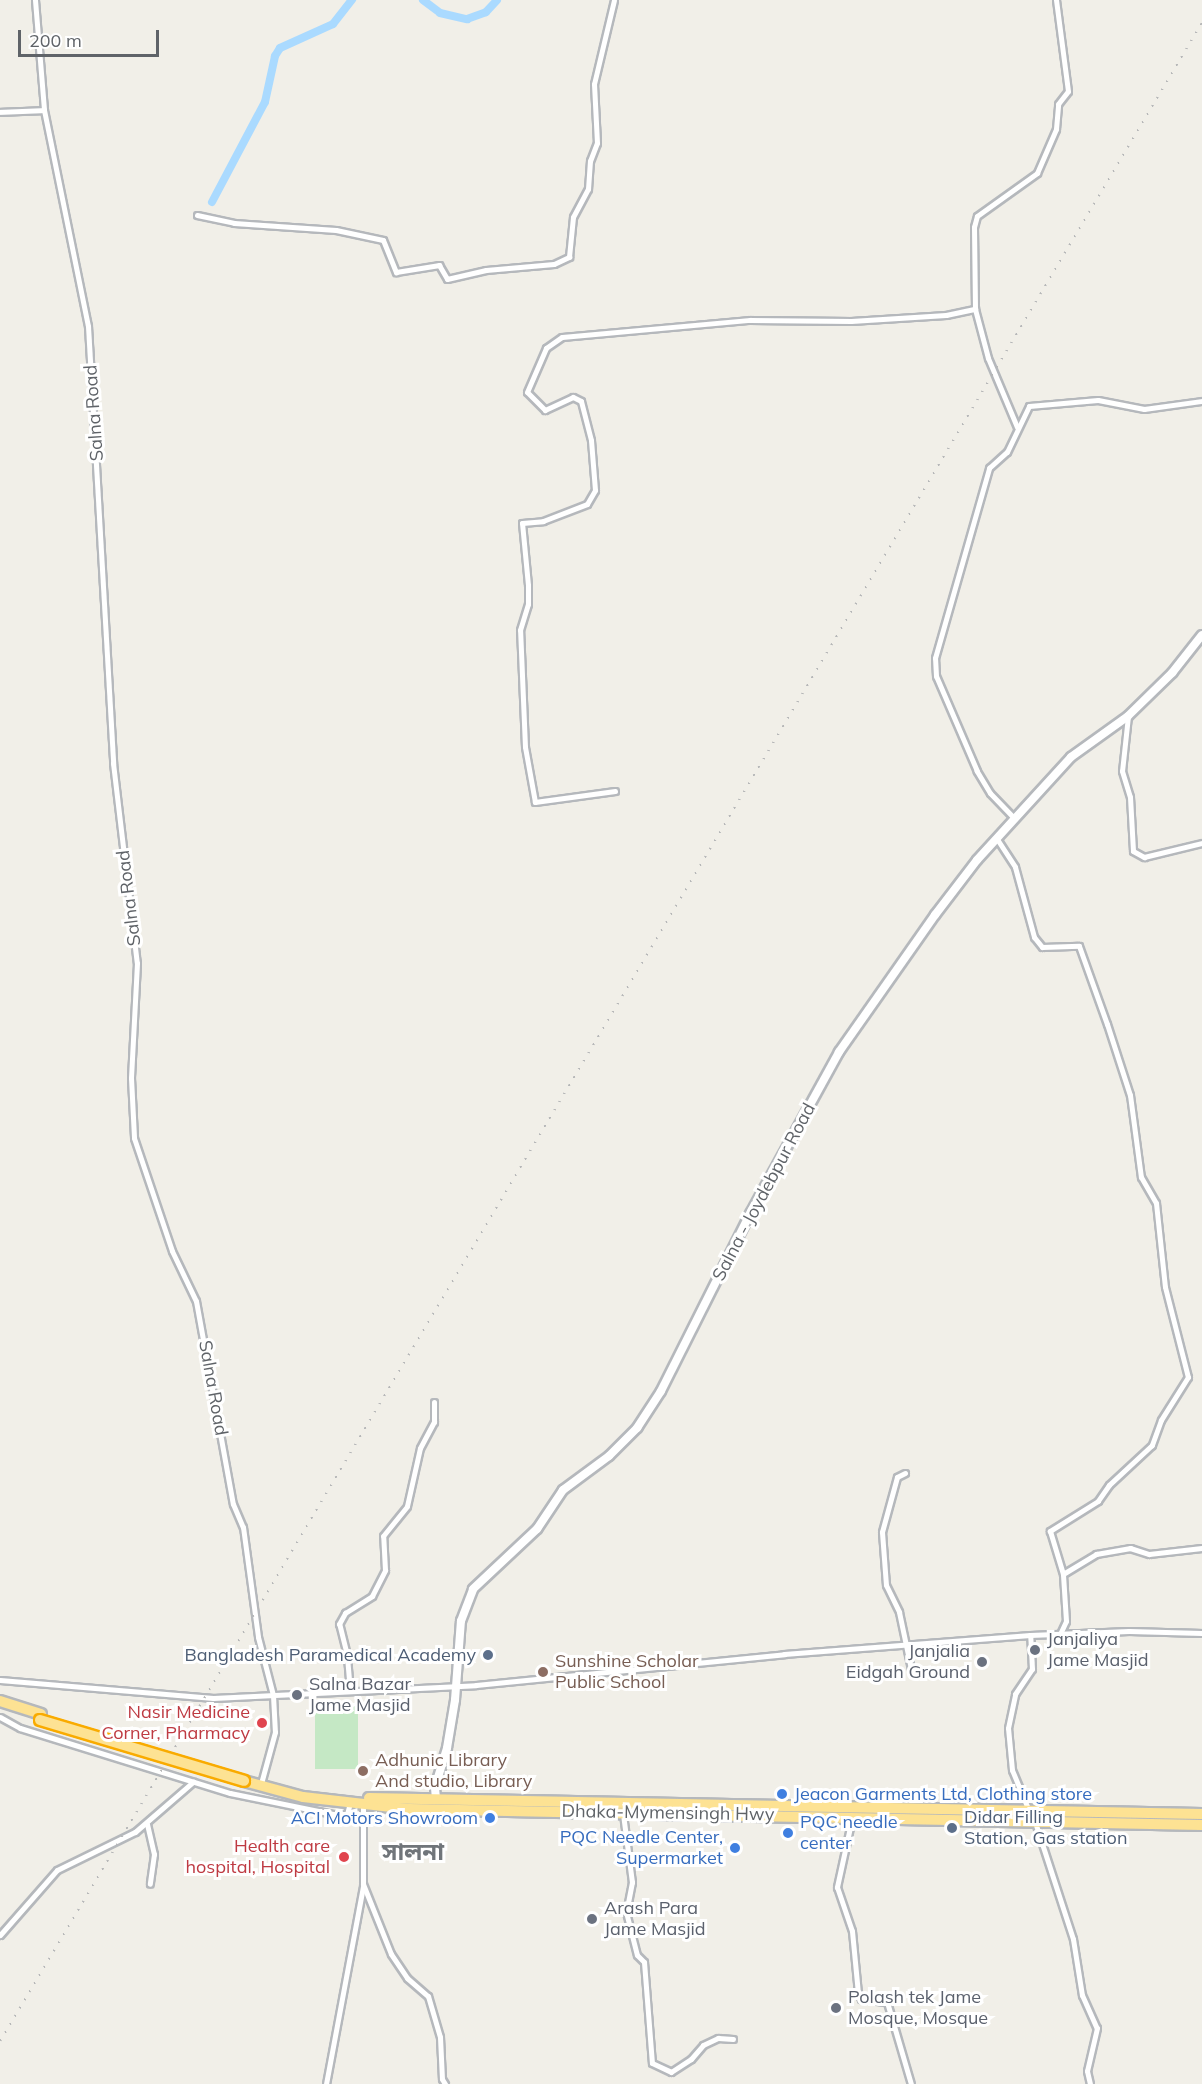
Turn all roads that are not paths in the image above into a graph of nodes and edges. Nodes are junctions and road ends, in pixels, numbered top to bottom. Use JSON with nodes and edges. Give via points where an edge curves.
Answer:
{"nodes":[{"id":1,"x":35,"y":0,"type":"edge"},
{"id":2,"x":614,"y":0,"type":"edge"},
{"id":3,"x":1056,"y":0,"type":"edge"},
{"id":4,"x":44,"y":110,"type":"junction"},
{"id":5,"x":0,"y":112,"type":"edge"},
{"id":6,"x":197,"y":215,"type":"dead end"},
{"id":7,"x":975,"y":309,"type":"junction"},
{"id":8,"x":1202,"y":401,"type":"edge"},
{"id":9,"x":1017,"y":427,"type":"junction"},
{"id":10,"x":1202,"y":635,"type":"edge"},
{"id":11,"x":1128,"y":716,"type":"junction"},
{"id":12,"x":615,"y":791,"type":"dead end"},
{"id":13,"x":1015,"y":819,"type":"junction"},
{"id":14,"x":997,"y":839,"type":"junction"},
{"id":15,"x":1202,"y":843,"type":"edge"},
{"id":16,"x":434,"y":1402,"type":"dead end"},
{"id":17,"x":905,"y":1473,"type":"dead end"},
{"id":18,"x":1202,"y":1548,"type":"edge"},
{"id":19,"x":1063,"y":1574,"type":"junction"},
{"id":20,"x":1202,"y":1633,"type":"edge"},
{"id":21,"x":1060,"y":1634,"type":"junction"},
{"id":22,"x":1030,"y":1635,"type":"junction"},
{"id":23,"x":906,"y":1644,"type":"junction"},
{"id":24,"x":911,"y":1669,"type":"dead end"},
{"id":25,"x":0,"y":1680,"type":"edge"},
{"id":26,"x":457,"y":1685,"type":"junction"},
{"id":27,"x":350,"y":1691,"type":"junction"},
{"id":28,"x":273,"y":1695,"type":"junction"},
{"id":29,"x":0,"y":1701,"type":"edge"},
{"id":30,"x":0,"y":1708,"type":"edge"},
{"id":31,"x":0,"y":1717,"type":"edge"},
{"id":32,"x":40,"y":1717,"type":"junction"},
{"id":33,"x":245,"y":1777,"type":"junction"},
{"id":34,"x":262,"y":1780,"type":"junction"},
{"id":35,"x":193,"y":1782,"type":"junction"},
{"id":36,"x":436,"y":1799,"type":"junction"},
{"id":37,"x":350,"y":1803,"type":"junction"},
{"id":38,"x":363,"y":1805,"type":"junction"},
{"id":39,"x":1029,"y":1811,"type":"junction"},
{"id":40,"x":623,"y":1812,"type":"junction"},
{"id":41,"x":1202,"y":1814,"type":"edge"},
{"id":42,"x":852,"y":1818,"type":"junction"},
{"id":43,"x":1035,"y":1822,"type":"junction"},
{"id":44,"x":147,"y":1824,"type":"junction"},
{"id":45,"x":1202,"y":1825,"type":"edge"},
{"id":46,"x":150,"y":1884,"type":"dead end"},
{"id":47,"x":363,"y":1884,"type":"junction"},
{"id":48,"x":0,"y":1935,"type":"edge"},
{"id":49,"x":733,"y":2039,"type":"dead end"},
{"id":50,"x":326,"y":2084,"type":"edge"},
{"id":51,"x":445,"y":2084,"type":"edge"},
{"id":52,"x":911,"y":2084,"type":"edge"},
{"id":53,"x":1090,"y":2084,"type":"edge"}],
"edges":[{"from":1,"to":4,"type":"street","name":"Salna Road"},
{"from":2,"to":6,"type":"street","via":[[594,84],[597,142],[590,161],[588,189],[573,217],[569,257],[554,264],[486,270],[447,279],[439,265],[396,272],[383,240],[336,230],[234,223]]},
{"from":3,"to":7,"type":"street","via":[[1068,91],[1058,104],[1056,129],[1037,173],[977,216],[972,266]]},
{"from":4,"to":5,"type":"street"},
{"from":4,"to":28,"type":"street","name":"Salna Road","via":[[88,326],[113,763],[137,963],[131,1078],[134,1138],[172,1251],[196,1301],[234,1504],[243,1527],[258,1638]]},
{"from":7,"to":9,"type":"street","via":[[988,358]]},
{"from":7,"to":12,"type":"street","via":[[922,317],[750,320],[562,337],[546,348],[527,392],[545,410],[573,397],[581,401],[591,440],[595,490],[587,504],[543,521],[522,523],[528,595],[520,630],[520,685],[528,768],[535,802]]},
{"from":8,"to":9,"type":"street","via":[[1144,409],[1098,400],[1041,403],[1029,406]]},
{"from":9,"to":13,"type":"street","via":[[1007,452],[989,468],[935,658],[936,676],[977,771],[990,793]]},
{"from":10,"to":11,"type":"main road","name":"Salna - Joydebpur Road","via":[[1172,673]]},
{"from":11,"to":13,"type":"main road","name":"Salna - Joydebpur Road","via":[[1071,757]]},
{"from":11,"to":15,"type":"street","via":[[1122,771],[1130,797],[1133,851],[1144,857]]},
{"from":13,"to":14,"type":"main road","name":"Salna - Joydebpur Road"},
{"from":14,"to":19,"type":"street","via":[[1015,867],[1034,938],[1042,946],[1079,946],[1107,1024],[1130,1095],[1141,1177],[1156,1203],[1165,1287],[1188,1377],[1161,1420],[1152,1445],[1109,1485],[1098,1501],[1050,1531]]},
{"from":14,"to":26,"type":"main road","name":"Salna - Joydebpur Road","via":[[935,915],[839,1052],[750,1214],[682,1351],[637,1428],[603,1461],[563,1490],[537,1529],[473,1589],[461,1621]]},
{"from":16,"to":27,"type":"street","via":[[434,1422],[420,1448],[406,1506],[383,1536],[385,1570],[372,1596],[345,1613],[339,1624]]},
{"from":17,"to":23,"type":"street","via":[[897,1477],[882,1532],[886,1585],[899,1612]]},
{"from":18,"to":19,"type":"street","via":[[1149,1554],[1130,1548],[1096,1554]]},
{"from":19,"to":21,"type":"street","via":[[1066,1621]]},
{"from":20,"to":21,"type":"street"},
{"from":21,"to":22,"type":"street"},
{"from":22,"to":23,"type":"street"},
{"from":22,"to":39,"type":"street","via":[[1032,1669],[1015,1694],[1008,1728],[1012,1770]]},
{"from":23,"to":24,"type":"street"},
{"from":23,"to":26,"type":"street"},
{"from":25,"to":28,"type":"street","via":[[213,1698]]},
{"from":26,"to":27,"type":"street"},
{"from":26,"to":36,"type":"main road","name":"Salna - Joydebpur Road","via":[[447,1748],[435,1787]]},
{"from":27,"to":28,"type":"street"},
{"from":28,"to":34,"type":"street","name":"Salna Road","via":[[275,1732]]},
{"from":29,"to":32,"type":"highway"},
{"from":30,"to":32,"type":"highway"},
{"from":31,"to":35,"type":"street","via":[[20,1728]]},
{"from":32,"to":33,"type":"highway"},
{"from":33,"to":34,"type":"highway","name":"Dhaka-Mymensingh Hwy"},
{"from":33,"to":37,"type":"highway","name":"Dhaka-Mymensingh Hwy","via":[[303,1797]]},
{"from":34,"to":36,"type":"highway","name":"Dhaka-Mymensingh Hwy","via":[[315,1793]]},
{"from":35,"to":37,"type":"street","via":[[324,1813],[347,1814]]},
{"from":35,"to":44,"type":"street"},
{"from":36,"to":39,"type":"highway","name":"Dhaka-Mymensingh Hwy"},
{"from":37,"to":38,"type":"highway","name":"Dhaka-Mymensingh Hwy"},
{"from":38,"to":40,"type":"highway","name":"Dhaka-Mymensingh Hwy"},
{"from":38,"to":47,"type":"street"},
{"from":39,"to":41,"type":"highway","name":"Dhaka-Mymensingh Hwy"},
{"from":40,"to":42,"type":"highway","name":"Dhaka-Mymensingh Hwy"},
{"from":40,"to":49,"type":"street","via":[[632,1882],[626,1912],[637,1955],[644,1962],[652,2063],[671,2072],[703,2045],[718,2038]]},
{"from":42,"to":43,"type":"highway","name":"Dhaka-Mymensingh Hwy"},
{"from":42,"to":52,"type":"street","via":[[837,1887],[852,1931],[858,1993],[861,1999],[887,2002]]},
{"from":43,"to":45,"type":"highway","name":"Dhaka-Mymensingh Hwy"},
{"from":43,"to":53,"type":"street","via":[[1073,1939],[1082,1995],[1097,2028],[1087,2071]]},
{"from":44,"to":46,"type":"street","via":[[154,1854]]},
{"from":44,"to":48,"type":"street","via":[[112,1845],[57,1869]]},
{"from":47,"to":50,"type":"street"},
{"from":47,"to":51,"type":"street","via":[[392,1954],[407,1978],[429,1996],[440,2037]]}]}
